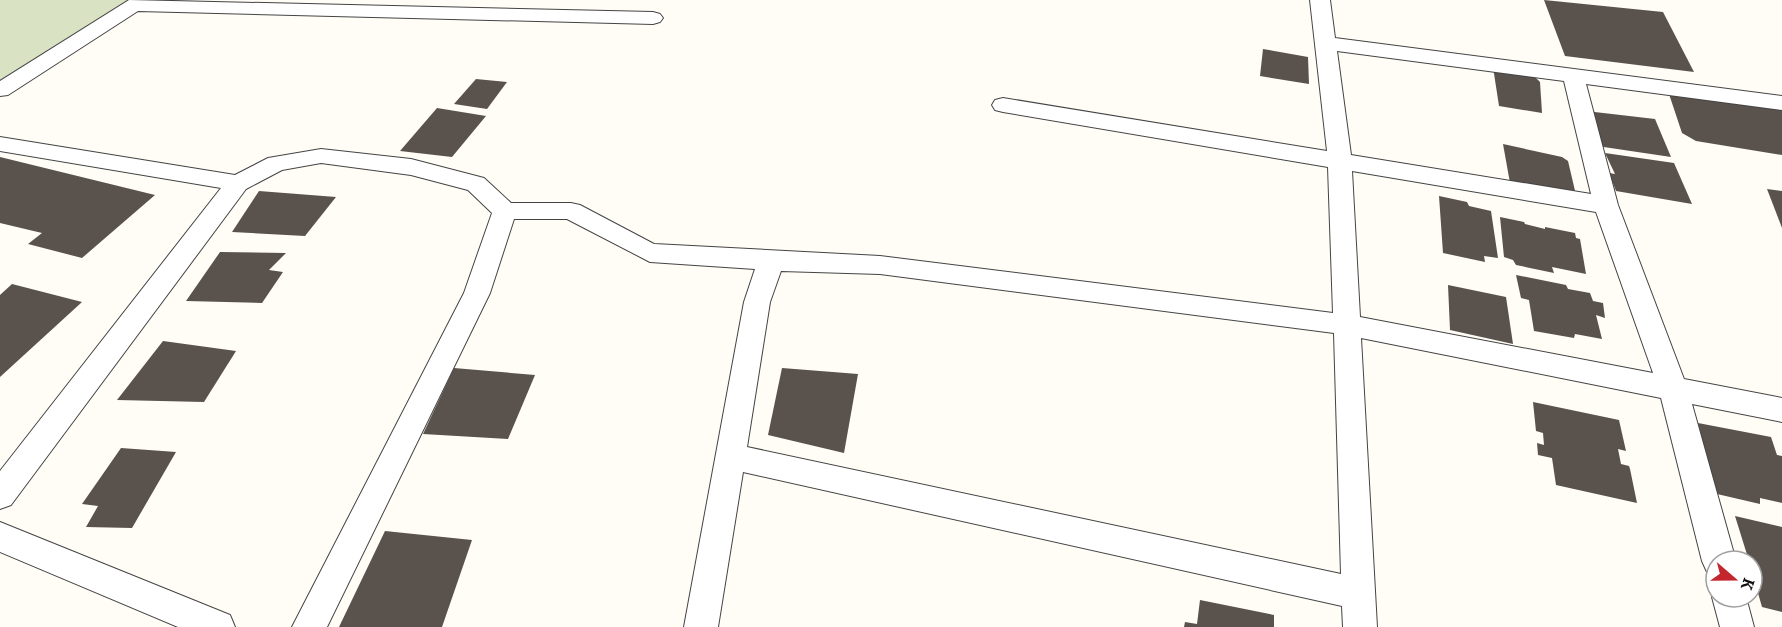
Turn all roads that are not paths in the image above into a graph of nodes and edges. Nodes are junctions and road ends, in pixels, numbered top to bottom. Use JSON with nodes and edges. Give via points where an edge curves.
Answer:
{"nodes":[{"id":1,"x":1320,"y":0,"type":"edge"},
{"id":2,"x":138,"y":2,"type":"edge"},
{"id":3,"x":365,"y":5,"type":"edge"},
{"id":4,"x":654,"y":18,"type":"dead end"},
{"id":5,"x":1325,"y":43,"type":"junction"},
{"id":6,"x":1573,"y":74,"type":"junction"},
{"id":7,"x":0,"y":90,"type":"edge"},
{"id":8,"x":1782,"y":103,"type":"edge"},
{"id":9,"x":1003,"y":105,"type":"dead end"},
{"id":10,"x":0,"y":144,"type":"edge"},
{"id":11,"x":1340,"y":163,"type":"junction"},
{"id":12,"x":238,"y":183,"type":"junction"},
{"id":13,"x":1606,"y":206,"type":"junction"},
{"id":14,"x":506,"y":211,"type":"junction"},
{"id":15,"x":771,"y":261,"type":"junction"},
{"id":16,"x":1349,"y":325,"type":"junction"},
{"id":17,"x":1673,"y":388,"type":"junction"},
{"id":18,"x":1782,"y":410,"type":"edge"},
{"id":19,"x":730,"y":456,"type":"junction"},
{"id":20,"x":0,"y":495,"type":"edge"},
{"id":21,"x":0,"y":537,"type":"edge"},
{"id":22,"x":1716,"y":549,"type":"edge"},
{"id":23,"x":1359,"y":594,"type":"junction"},
{"id":24,"x":1732,"y":609,"type":"edge"},
{"id":25,"x":218,"y":627,"type":"edge"},
{"id":26,"x":309,"y":627,"type":"edge"},
{"id":27,"x":701,"y":627,"type":"edge"},
{"id":28,"x":1360,"y":627,"type":"edge"},
{"id":29,"x":1737,"y":627,"type":"edge"}],
"edges":[{"from":1,"to":5,"type":"street"},
{"from":2,"to":3,"type":"street"},
{"from":2,"to":7,"type":"street"},
{"from":3,"to":4,"type":"street"},
{"from":5,"to":6,"type":"street"},
{"from":5,"to":11,"type":"street"},
{"from":6,"to":8,"type":"street"},
{"from":6,"to":13,"type":"street"},
{"from":9,"to":11,"type":"street"},
{"from":10,"to":12,"type":"street"},
{"from":11,"to":13,"type":"street"},
{"from":11,"to":16,"type":"street"},
{"from":12,"to":14,"type":"street","via":[[276,163],[321,156],[411,167],[476,184]]},
{"from":12,"to":20,"type":"street"},
{"from":13,"to":17,"type":"street"},
{"from":14,"to":15,"type":"street","via":[[571,211],[650,253]]},
{"from":14,"to":26,"type":"street","via":[[477,293]]},
{"from":15,"to":16,"type":"street","via":[[880,265]]},
{"from":15,"to":19,"type":"street","via":[[757,302]]},
{"from":16,"to":17,"type":"street"},
{"from":16,"to":23,"type":"street"},
{"from":17,"to":18,"type":"street"},
{"from":17,"to":22,"type":"street"},
{"from":19,"to":23,"type":"street"},
{"from":19,"to":27,"type":"street"},
{"from":21,"to":25,"type":"street"},
{"from":23,"to":28,"type":"street"},
{"from":24,"to":29,"type":"street"}]}
